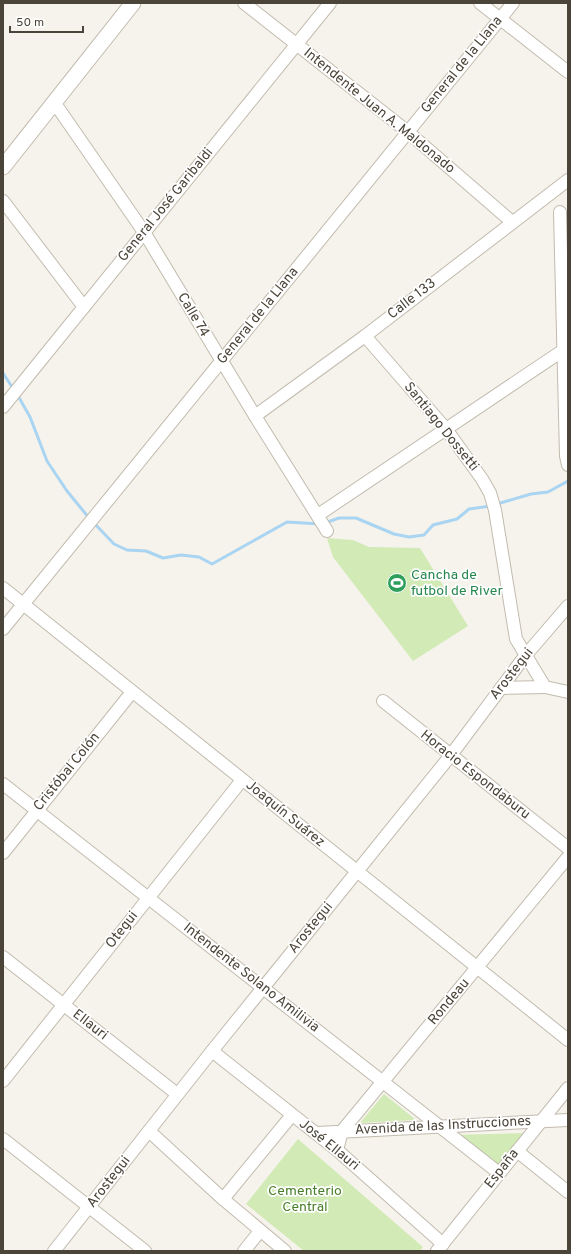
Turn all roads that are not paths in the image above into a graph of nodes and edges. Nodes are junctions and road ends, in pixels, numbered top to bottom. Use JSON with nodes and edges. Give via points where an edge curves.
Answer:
{"nodes":[{"id":1,"x":133,"y":3,"type":"edge"},
{"id":2,"x":244,"y":3,"type":"edge"},
{"id":3,"x":330,"y":3,"type":"edge"},
{"id":4,"x":480,"y":3,"type":"edge"},
{"id":5,"x":513,"y":3,"type":"edge"},
{"id":6,"x":500,"y":19,"type":"junction"},
{"id":7,"x":296,"y":45,"type":"junction"},
{"id":8,"x":568,"y":72,"type":"edge"},
{"id":9,"x":54,"y":102,"type":"junction"},
{"id":10,"x":408,"y":132,"type":"junction"},
{"id":11,"x":3,"y":167,"type":"edge"},
{"id":12,"x":568,"y":180,"type":"edge"},
{"id":13,"x":551,"y":194,"type":"junction"},
{"id":14,"x":3,"y":201,"type":"edge"},
{"id":15,"x":560,"y":212,"type":"junction"},
{"id":16,"x":512,"y":222,"type":"junction"},
{"id":17,"x":568,"y":227,"type":"edge"},
{"id":18,"x":144,"y":232,"type":"junction"},
{"id":19,"x":84,"y":307,"type":"junction"},
{"id":20,"x":365,"y":336,"type":"junction"},
{"id":21,"x":565,"y":349,"type":"edge"},
{"id":22,"x":221,"y":361,"type":"junction"},
{"id":23,"x":7,"y":402,"type":"edge"},
{"id":24,"x":255,"y":416,"type":"junction"},
{"id":25,"x":446,"y":429,"type":"junction"},
{"id":26,"x":568,"y":465,"type":"edge"},
{"id":27,"x":3,"y":588,"type":"edge"},
{"id":28,"x":23,"y":604,"type":"junction"},
{"id":29,"x":568,"y":606,"type":"edge"},
{"id":30,"x":3,"y":629,"type":"edge"},
{"id":31,"x":525,"y":656,"type":"junction"},
{"id":32,"x":545,"y":687,"type":"junction"},
{"id":33,"x":501,"y":688,"type":"junction"},
{"id":34,"x":132,"y":692,"type":"junction"},
{"id":35,"x":568,"y":692,"type":"edge"},
{"id":36,"x":382,"y":701,"type":"dead end"},
{"id":37,"x":451,"y":755,"type":"junction"},
{"id":38,"x":242,"y":780,"type":"junction"},
{"id":39,"x":3,"y":784,"type":"edge"},
{"id":40,"x":37,"y":810,"type":"junction"},
{"id":41,"x":568,"y":848,"type":"edge"},
{"id":42,"x":3,"y":853,"type":"edge"},
{"id":43,"x":568,"y":857,"type":"edge"},
{"id":44,"x":357,"y":871,"type":"junction"},
{"id":45,"x":148,"y":898,"type":"junction"},
{"id":46,"x":3,"y":957,"type":"edge"},
{"id":47,"x":477,"y":967,"type":"junction"},
{"id":48,"x":263,"y":987,"type":"junction"},
{"id":49,"x":64,"y":1004,"type":"junction"},
{"id":50,"x":568,"y":1040,"type":"edge"},
{"id":51,"x":212,"y":1051,"type":"junction"},
{"id":52,"x":3,"y":1081,"type":"edge"},
{"id":53,"x":382,"y":1082,"type":"junction"},
{"id":54,"x":568,"y":1088,"type":"edge"},
{"id":55,"x":177,"y":1094,"type":"junction"},
{"id":56,"x":292,"y":1115,"type":"junction"},
{"id":57,"x":568,"y":1120,"type":"edge"},
{"id":58,"x":540,"y":1121,"type":"junction"},
{"id":59,"x":438,"y":1126,"type":"junction"},
{"id":60,"x":149,"y":1131,"type":"junction"},
{"id":61,"x":342,"y":1131,"type":"junction"},
{"id":62,"x":317,"y":1133,"type":"junction"},
{"id":63,"x":3,"y":1139,"type":"edge"},
{"id":64,"x":337,"y":1150,"type":"junction"},
{"id":65,"x":516,"y":1151,"type":"junction"},
{"id":66,"x":499,"y":1173,"type":"junction"},
{"id":67,"x":568,"y":1192,"type":"edge"},
{"id":68,"x":223,"y":1199,"type":"junction"},
{"id":69,"x":89,"y":1208,"type":"junction"},
{"id":70,"x":260,"y":1231,"type":"junction"},
{"id":71,"x":440,"y":1247,"type":"edge"},
{"id":72,"x":54,"y":1251,"type":"edge"},
{"id":73,"x":145,"y":1251,"type":"edge"},
{"id":74,"x":244,"y":1251,"type":"edge"},
{"id":75,"x":285,"y":1251,"type":"edge"}],
"edges":[{"from":1,"to":9,"type":"street"},
{"from":2,"to":7,"type":"street","name":"Intendente Juan A. Maldonado"},
{"from":3,"to":7,"type":"street","name":"General José Garibaldi"},
{"from":4,"to":6,"type":"street"},
{"from":5,"to":6,"type":"street","name":"General de la Llana"},
{"from":6,"to":8,"type":"street"},
{"from":6,"to":10,"type":"street","name":"General de la Llana"},
{"from":7,"to":10,"type":"street","name":"Intendente Juan A. Maldonado"},
{"from":7,"to":18,"type":"street","name":"General José Garibaldi"},
{"from":9,"to":11,"type":"street"},
{"from":9,"to":18,"type":"street","name":"Calle 74"},
{"from":10,"to":16,"type":"street","name":"Intendente Juan A. Maldonado"},
{"from":10,"to":22,"type":"street","name":"General de la Llana"},
{"from":12,"to":13,"type":"street","name":"Calle 133"},
{"from":13,"to":15,"type":"street"},
{"from":13,"to":16,"type":"street","name":"Calle 133"},
{"from":14,"to":19,"type":"street"},
{"from":15,"to":17,"type":"street"},
{"from":15,"to":21,"type":"street"},
{"from":16,"to":20,"type":"street","name":"Calle 133"},
{"from":18,"to":19,"type":"street","name":"General José Garibaldi"},
{"from":18,"to":22,"type":"street","name":"Calle 74"},
{"from":19,"to":23,"type":"street","name":"General José Garibaldi"},
{"from":20,"to":24,"type":"street","name":"Calle 133"},
{"from":20,"to":25,"type":"street","name":"Santiago Dossetti"},
{"from":21,"to":25,"type":"street"},
{"from":21,"to":26,"type":"street"},
{"from":22,"to":24,"type":"street","name":"Calle 74"},
{"from":22,"to":28,"type":"street","name":"General de la Llana"},
{"from":24,"to":25,"type":"street","name":"Calle 74","via":[[322,523]]},
{"from":25,"to":31,"type":"street","name":"Santiago Dossetti","via":[[490,493],[516,639]]},
{"from":27,"to":28,"type":"street","name":"Joaquín Suárez"},
{"from":28,"to":30,"type":"street","name":"General de la Llana"},
{"from":28,"to":34,"type":"street","name":"Joaquín Suárez"},
{"from":29,"to":31,"type":"street","name":"Arostegui"},
{"from":31,"to":32,"type":"street","name":"Santiago Dossetti"},
{"from":31,"to":33,"type":"street","name":"Arostegui"},
{"from":32,"to":33,"type":"street"},
{"from":32,"to":35,"type":"street"},
{"from":33,"to":37,"type":"street","name":"Arostegui"},
{"from":34,"to":38,"type":"street","name":"Joaquín Suárez"},
{"from":34,"to":40,"type":"street","name":"Cristóbal Colón"},
{"from":36,"to":37,"type":"street","name":"Horacio Espondaburu"},
{"from":37,"to":41,"type":"street","name":"Horacio Espondaburu"},
{"from":37,"to":44,"type":"street","name":"Arostegui"},
{"from":38,"to":44,"type":"street","name":"Joaquín Suárez"},
{"from":38,"to":45,"type":"street","name":"Otegui"},
{"from":39,"to":40,"type":"street","name":"Intendente Solano Amilivia"},
{"from":40,"to":42,"type":"street","name":"Cristóbal Colón"},
{"from":40,"to":45,"type":"street","name":"Intendente Solano Amilivia"},
{"from":43,"to":47,"type":"street","name":"Rondeau"},
{"from":44,"to":47,"type":"street","name":"Joaquín Suárez"},
{"from":44,"to":48,"type":"street","name":"Arostegui"},
{"from":45,"to":48,"type":"street","name":"Intendente Solano Amilivia"},
{"from":45,"to":49,"type":"street","name":"Otegui"},
{"from":46,"to":49,"type":"street","name":"Ellauri"},
{"from":47,"to":50,"type":"street","name":"Joaquín Suárez"},
{"from":47,"to":53,"type":"street","name":"Rondeau"},
{"from":48,"to":51,"type":"street","name":"Arostegui"},
{"from":48,"to":53,"type":"street","name":"Intendente Solano Amilivia"},
{"from":49,"to":52,"type":"street","name":"Otegui"},
{"from":49,"to":55,"type":"street","name":"Ellauri"},
{"from":51,"to":55,"type":"street","name":"Arostegui"},
{"from":51,"to":56,"type":"street","name":"José Ellauri"},
{"from":53,"to":59,"type":"street","name":"Intendente Solano Amilivia"},
{"from":53,"to":61,"type":"street","name":"Rondeau"},
{"from":54,"to":58,"type":"street","name":"España"},
{"from":55,"to":60,"type":"street","name":"Arostegui"},
{"from":56,"to":62,"type":"street","name":"José Ellauri"},
{"from":56,"to":68,"type":"street"},
{"from":57,"to":58,"type":"street","name":"Avenida de las Instrucciones"},
{"from":58,"to":59,"type":"street","name":"Avenida de las Instrucciones"},
{"from":58,"to":65,"type":"street","name":"España"},
{"from":59,"to":61,"type":"street","name":"Avenida de las Instrucciones"},
{"from":59,"to":66,"type":"street","name":"Intendente Solano Amilivia"},
{"from":60,"to":68,"type":"street"},
{"from":60,"to":69,"type":"street","name":"Arostegui"},
{"from":61,"to":62,"type":"street","name":"Avenida de las Instrucciones"},
{"from":61,"to":64,"type":"street","name":"Rondeau"},
{"from":62,"to":64,"type":"street","name":"José Ellauri"},
{"from":63,"to":69,"type":"street"},
{"from":64,"to":71,"type":"street","name":"José Ellauri"},
{"from":65,"to":66,"type":"street","name":"España"},
{"from":65,"to":67,"type":"street"},
{"from":66,"to":71,"type":"street","name":"España"},
{"from":68,"to":70,"type":"street"},
{"from":69,"to":72,"type":"street","name":"Arostegui"},
{"from":69,"to":73,"type":"street"},
{"from":70,"to":74,"type":"street"},
{"from":70,"to":75,"type":"street"}]}
